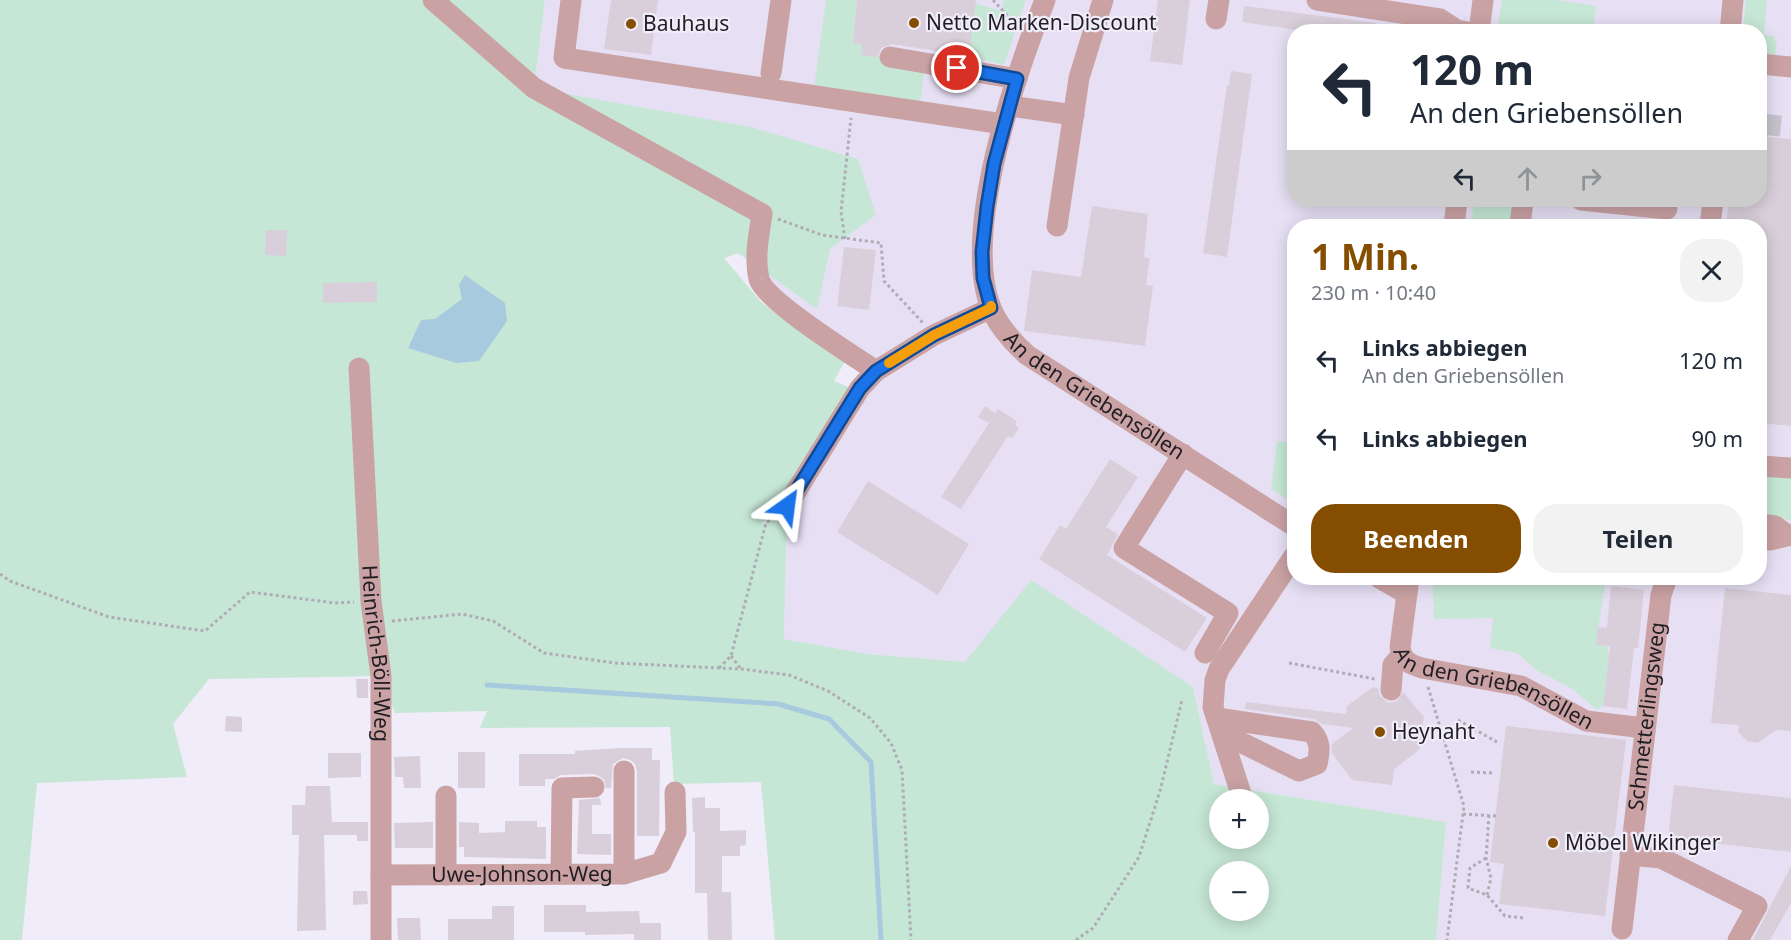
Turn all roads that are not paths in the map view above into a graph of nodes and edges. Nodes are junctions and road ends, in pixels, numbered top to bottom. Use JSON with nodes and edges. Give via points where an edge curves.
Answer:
{"nodes":[{"id":1,"x":433,"y":0,"type":"edge"},
{"id":2,"x":571,"y":0,"type":"edge"},
{"id":3,"x":781,"y":0,"type":"edge"},
{"id":4,"x":1045,"y":0,"type":"edge"},
{"id":5,"x":1103,"y":0,"type":"edge"},
{"id":6,"x":1317,"y":0,"type":"edge"},
{"id":7,"x":1483,"y":0,"type":"edge"},
{"id":8,"x":1733,"y":0,"type":"edge"},
{"id":9,"x":1448,"y":24,"type":"edge"},
{"id":10,"x":1480,"y":24,"type":"edge"},
{"id":11,"x":1731,"y":24,"type":"edge"},
{"id":12,"x":890,"y":57,"type":"dead end"},
{"id":13,"x":1767,"y":65,"type":"edge"},
{"id":14,"x":1791,"y":68,"type":"edge"},
{"id":15,"x":771,"y":73,"type":"dead end"},
{"id":16,"x":1017,"y":79,"type":"junction"},
{"id":17,"x":1006,"y":115,"type":"junction"},
{"id":18,"x":1074,"y":115,"type":"junction"},
{"id":19,"x":1631,"y":207,"type":"edge"},
{"id":20,"x":1667,"y":212,"type":"edge"},
{"id":21,"x":1057,"y":226,"type":"dead end"},
{"id":22,"x":991,"y":308,"type":"junction"},
{"id":23,"x":359,"y":368,"type":"dead end"},
{"id":24,"x":876,"y":371,"type":"junction"},
{"id":25,"x":1183,"y":454,"type":"junction"},
{"id":26,"x":1767,"y":466,"type":"edge"},
{"id":27,"x":1791,"y":468,"type":"edge"},
{"id":28,"x":787,"y":506,"type":"road end"},
{"id":29,"x":1287,"y":521,"type":"edge"},
{"id":30,"x":1767,"y":524,"type":"edge"},
{"id":31,"x":1789,"y":535,"type":"edge"},
{"id":32,"x":1767,"y":540,"type":"edge"},
{"id":33,"x":1287,"y":567,"type":"edge"},
{"id":34,"x":1665,"y":585,"type":"edge"},
{"id":35,"x":1408,"y":586,"type":"edge"},
{"id":36,"x":1205,"y":653,"type":"dead end"},
{"id":37,"x":1401,"y":656,"type":"junction"},
{"id":38,"x":1391,"y":686,"type":"road end"},
{"id":39,"x":1644,"y":728,"type":"junction"},
{"id":40,"x":624,"y":771,"type":"dead end"},
{"id":41,"x":594,"y":787,"type":"dead end"},
{"id":42,"x":1240,"y":789,"type":"edge"},
{"id":43,"x":675,"y":792,"type":"dead end"},
{"id":44,"x":446,"y":796,"type":"dead end"},
{"id":45,"x":1630,"y":855,"type":"junction"},
{"id":46,"x":446,"y":874,"type":"junction"},
{"id":47,"x":561,"y":874,"type":"junction"},
{"id":48,"x":624,"y":874,"type":"junction"},
{"id":49,"x":381,"y":875,"type":"junction"},
{"id":50,"x":1622,"y":928,"type":"dead end"},
{"id":51,"x":381,"y":940,"type":"edge"},
{"id":52,"x":1738,"y":940,"type":"edge"}],
"edges":[{"from":1,"to":24,"type":"street","via":[[534,88],[762,214],[757,253],[760,281],[784,308]]},
{"from":2,"to":17,"type":"street","via":[[564,58],[853,102]]},
{"from":3,"to":15,"type":"street"},
{"from":4,"to":16,"type":"street","name":"An den Griebensöllen"},
{"from":5,"to":18,"type":"street","via":[[1079,78]]},
{"from":6,"to":9,"type":"street","via":[[1440,19]]},
{"from":7,"to":10,"type":"street"},
{"from":8,"to":11,"type":"street"},
{"from":12,"to":16,"type":"street"},
{"from":13,"to":14,"type":"street"},
{"from":16,"to":17,"type":"street","name":"An den Griebensöllen"},
{"from":17,"to":18,"type":"street"},
{"from":17,"to":22,"type":"street","name":"An den Griebensöllen","via":[[982,252],[983,278]]},
{"from":18,"to":21,"type":"street"},
{"from":19,"to":20,"type":"street"},
{"from":22,"to":24,"type":"street","via":[[934,335]]},
{"from":22,"to":25,"type":"street","name":"An den Griebensöllen","via":[[1011,340],[1027,355],[1164,434]]},
{"from":23,"to":49,"type":"street","name":"Heinrich-Böll-Weg","via":[[371,601],[381,676]]},
{"from":24,"to":28,"type":"street","via":[[860,388]]},
{"from":25,"to":29,"type":"street","name":"An den Griebensöllen"},
{"from":25,"to":36,"type":"street","via":[[1124,548],[1227,614]]},
{"from":26,"to":27,"type":"street"},
{"from":30,"to":31,"type":"street"},
{"from":31,"to":32,"type":"street"},
{"from":33,"to":42,"type":"street","via":[[1215,680],[1213,707]]},
{"from":34,"to":39,"type":"street","name":"Schmetterlingsweg"},
{"from":35,"to":37,"type":"street","name":"An den Griebensöllen"},
{"from":37,"to":38,"type":"street","via":[[1393,665]]},
{"from":37,"to":39,"type":"street","name":"An den Griebensöllen","via":[[1422,668],[1521,687],[1586,721]]},
{"from":39,"to":45,"type":"street","name":"Schmetterlingsweg"},
{"from":40,"to":48,"type":"street"},
{"from":41,"to":47,"type":"street","via":[[562,788]]},
{"from":43,"to":48,"type":"street","name":"Uwe-Johnson-Weg","via":[[676,832],[661,863]]},
{"from":44,"to":46,"type":"street"},
{"from":45,"to":50,"type":"street","name":"Schmetterlingsweg"},
{"from":45,"to":52,"type":"street","via":[[1661,858],[1757,906]]},
{"from":46,"to":47,"type":"street","name":"Uwe-Johnson-Weg"},
{"from":46,"to":49,"type":"street","name":"Uwe-Johnson-Weg"},
{"from":47,"to":48,"type":"street","name":"Uwe-Johnson-Weg"},
{"from":49,"to":51,"type":"street","name":"Heinrich-Böll-Weg"}]}
